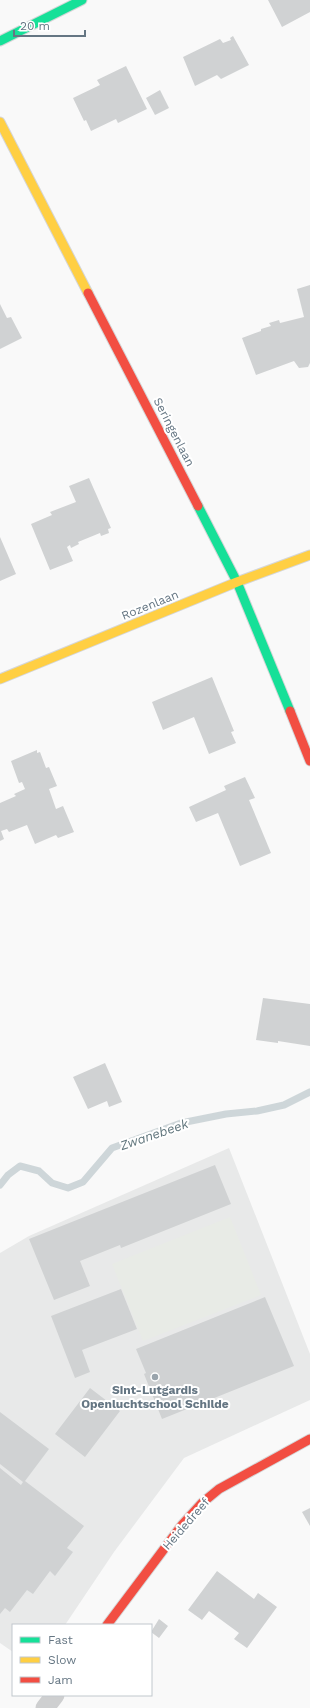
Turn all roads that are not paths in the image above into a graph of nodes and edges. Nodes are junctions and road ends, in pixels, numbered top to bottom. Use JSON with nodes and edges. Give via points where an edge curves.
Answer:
{"nodes":[{"id":1,"x":82,"y":0,"type":"edge"},
{"id":2,"x":0,"y":41,"type":"edge"},
{"id":3,"x":0,"y":122,"type":"edge"},
{"id":4,"x":310,"y":555,"type":"edge"},
{"id":5,"x":237,"y":582,"type":"junction"},
{"id":6,"x":0,"y":679,"type":"edge"},
{"id":7,"x":310,"y":761,"type":"edge"},
{"id":8,"x":310,"y":1439,"type":"edge"},
{"id":9,"x":108,"y":1624,"type":"edge"},
{"id":10,"x":54,"y":1696,"type":"edge"},
{"id":11,"x":45,"y":1708,"type":"edge"}],
"edges":[{"from":1,"to":2,"type":"street"},
{"from":3,"to":5,"type":"street","name":"Seringenlaan"},
{"from":4,"to":5,"type":"street","name":"Rozenlaan"},
{"from":5,"to":6,"type":"street","name":"Rozenlaan"},
{"from":5,"to":7,"type":"street","name":"Seringenlaan"},
{"from":8,"to":9,"type":"street","name":"Heidedreef","via":[[219,1490],[202,1503],[182,1525]]},
{"from":10,"to":11,"type":"street"}]}
